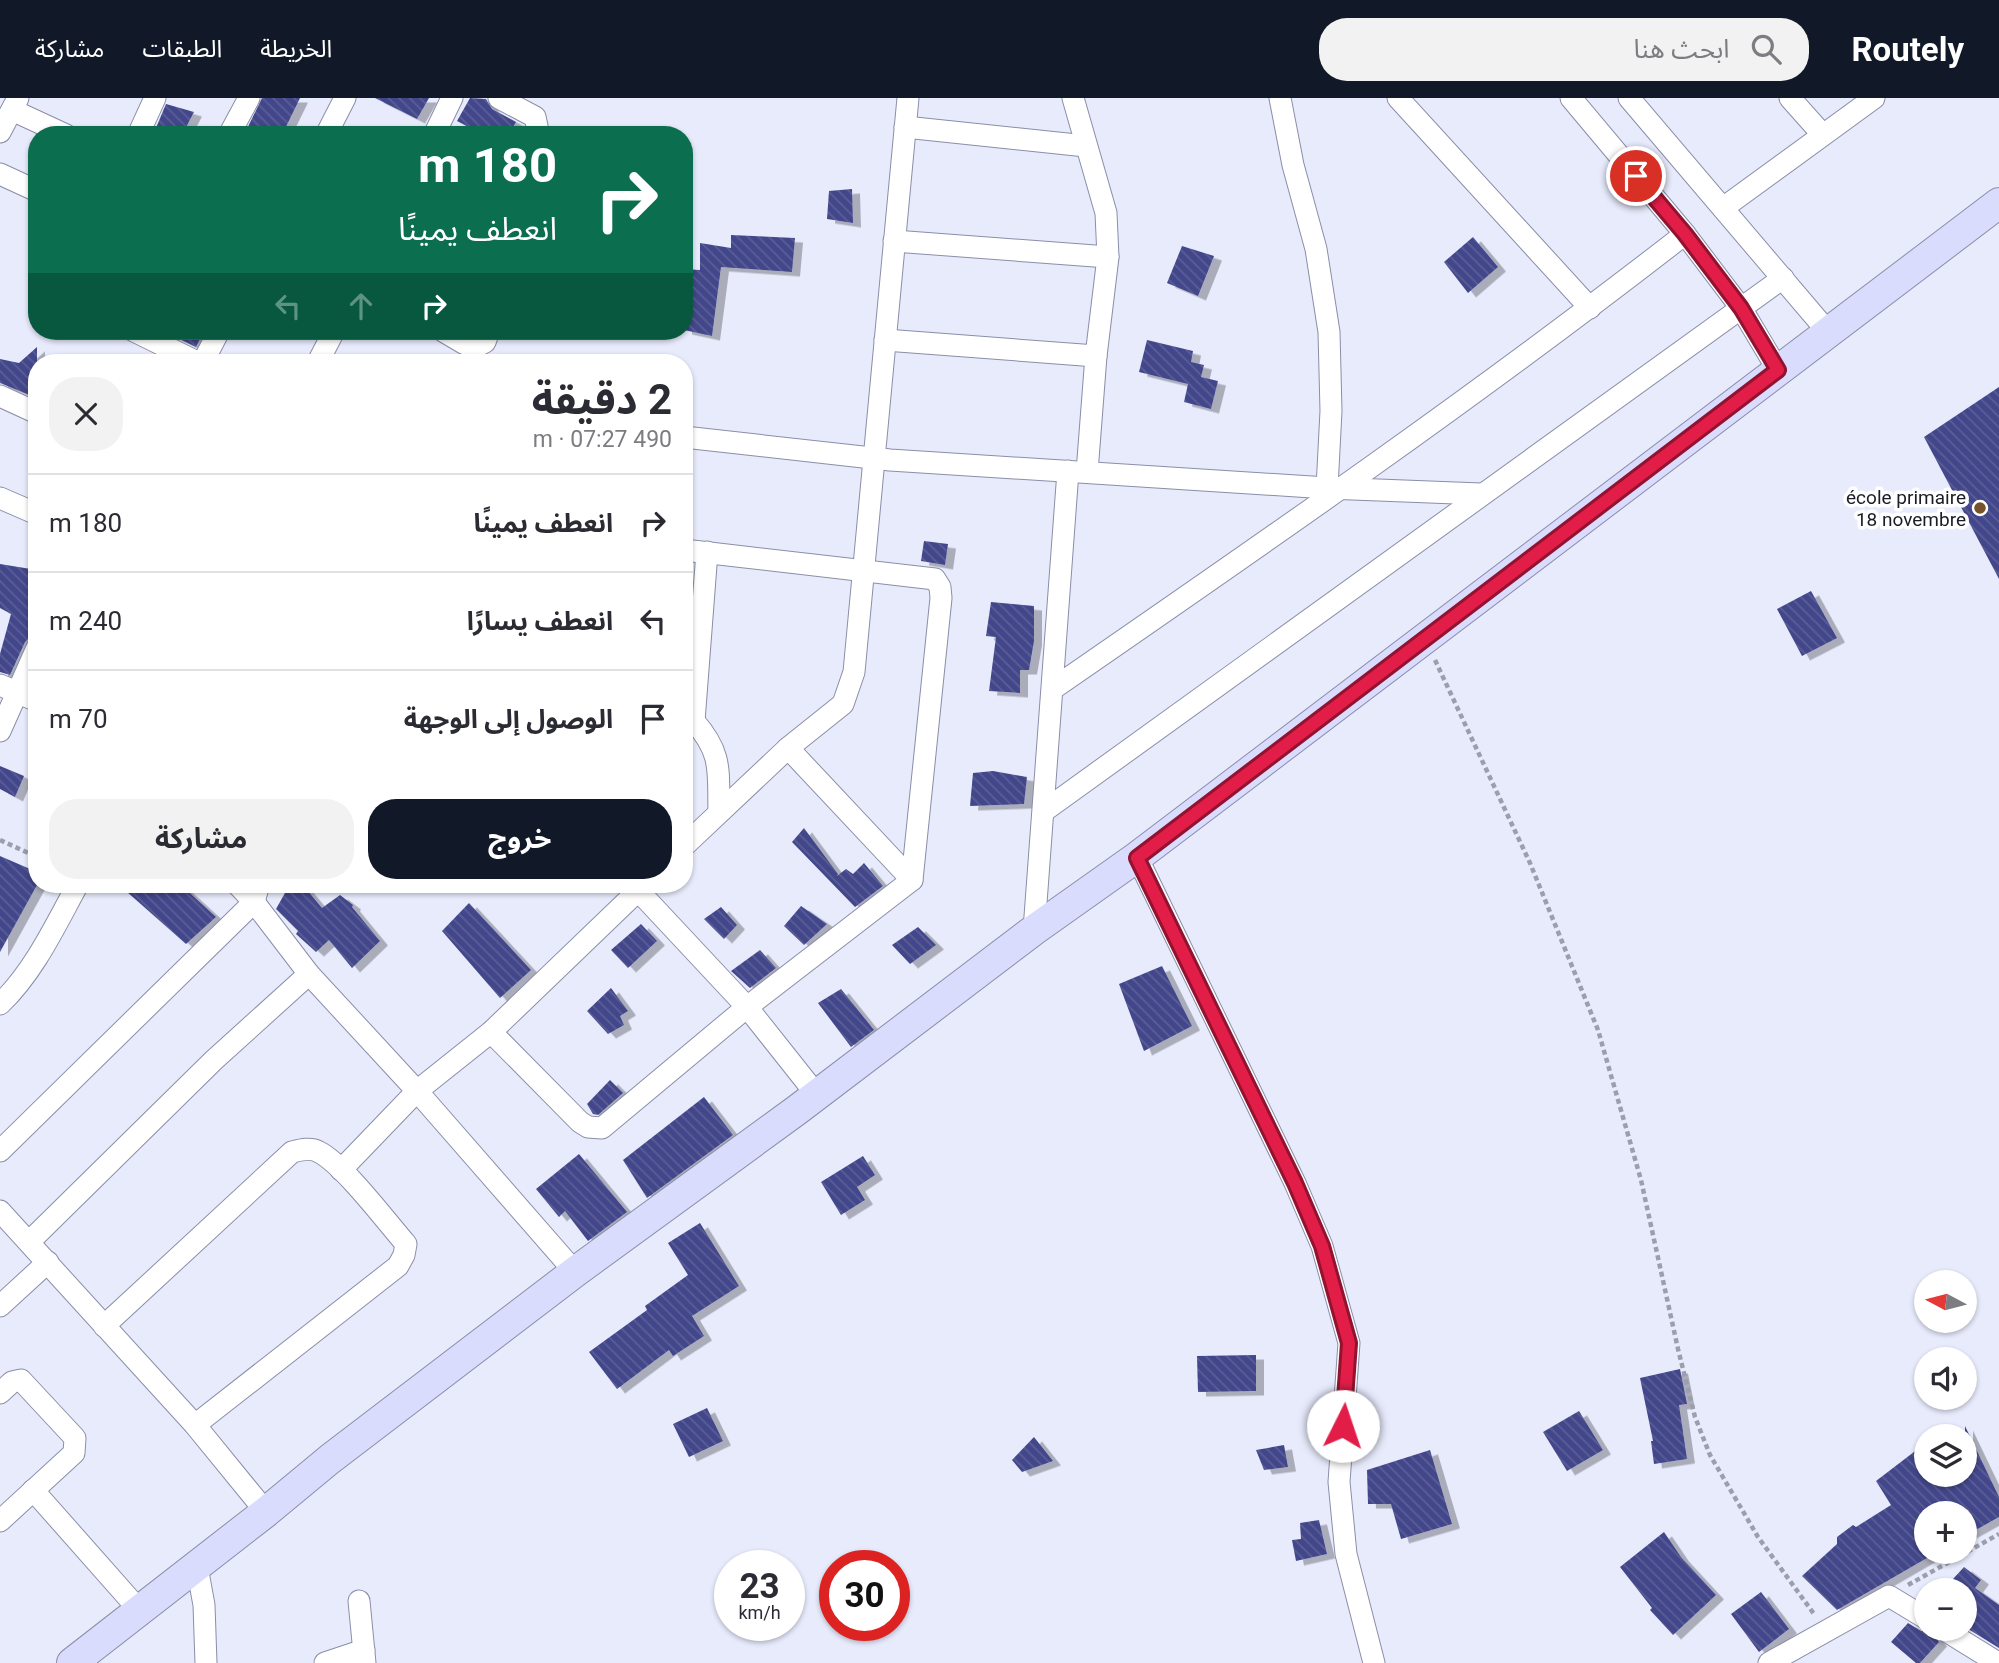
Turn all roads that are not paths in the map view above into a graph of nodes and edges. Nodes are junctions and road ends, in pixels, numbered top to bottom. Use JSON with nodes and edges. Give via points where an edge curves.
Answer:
{"nodes":[{"id":1,"x":155,"y":98,"type":"edge"},
{"id":2,"x":249,"y":98,"type":"edge"},
{"id":3,"x":345,"y":98,"type":"edge"},
{"id":4,"x":452,"y":98,"type":"edge"},
{"id":5,"x":499,"y":98,"type":"edge"},
{"id":6,"x":908,"y":98,"type":"edge"},
{"id":7,"x":1073,"y":98,"type":"edge"},
{"id":8,"x":1280,"y":98,"type":"edge"},
{"id":9,"x":1398,"y":98,"type":"edge"},
{"id":10,"x":1571,"y":98,"type":"edge"},
{"id":11,"x":1629,"y":98,"type":"edge"},
{"id":12,"x":1790,"y":98,"type":"edge"},
{"id":13,"x":1874,"y":98,"type":"edge"},
{"id":14,"x":15,"y":104,"type":"edge"},
{"id":15,"x":51,"y":126,"type":"edge"},
{"id":16,"x":142,"y":126,"type":"edge"},
{"id":17,"x":234,"y":126,"type":"edge"},
{"id":18,"x":331,"y":126,"type":"edge"},
{"id":19,"x":438,"y":126,"type":"edge"},
{"id":20,"x":537,"y":126,"type":"edge"},
{"id":21,"x":905,"y":127,"type":"junction"},
{"id":22,"x":0,"y":132,"type":"edge"},
{"id":23,"x":1822,"y":134,"type":"junction"},
{"id":24,"x":1086,"y":146,"type":"junction"},
{"id":25,"x":0,"y":174,"type":"edge"},
{"id":26,"x":28,"y":187,"type":"edge"},
{"id":27,"x":1999,"y":203,"type":"edge"},
{"id":28,"x":1723,"y":208,"type":"junction"},
{"id":29,"x":1685,"y":234,"type":"junction"},
{"id":30,"x":894,"y":241,"type":"junction"},
{"id":31,"x":1108,"y":257,"type":"junction"},
{"id":32,"x":1783,"y":278,"type":"junction"},
{"id":33,"x":1590,"y":308,"type":"junction"},
{"id":34,"x":1741,"y":308,"type":"junction"},
{"id":35,"x":1828,"y":332,"type":"junction"},
{"id":36,"x":147,"y":340,"type":"edge"},
{"id":37,"x":458,"y":340,"type":"edge"},
{"id":38,"x":486,"y":340,"type":"edge"},
{"id":39,"x":885,"y":340,"type":"junction"},
{"id":40,"x":168,"y":354,"type":"edge"},
{"id":41,"x":1096,"y":356,"type":"junction"},
{"id":42,"x":1778,"y":370,"type":"junction"},
{"id":43,"x":0,"y":396,"type":"edge"},
{"id":44,"x":28,"y":409,"type":"edge"},
{"id":45,"x":693,"y":438,"type":"edge"},
{"id":46,"x":874,"y":458,"type":"junction"},
{"id":47,"x":1078,"y":472,"type":"junction"},
{"id":48,"x":1335,"y":488,"type":"junction"},
{"id":49,"x":1481,"y":494,"type":"junction"},
{"id":50,"x":0,"y":498,"type":"edge"},
{"id":51,"x":28,"y":510,"type":"edge"},
{"id":52,"x":693,"y":551,"type":"edge"},
{"id":53,"x":706,"y":552,"type":"junction"},
{"id":54,"x":862,"y":572,"type":"junction"},
{"id":55,"x":28,"y":669,"type":"edge"},
{"id":56,"x":693,"y":680,"type":"edge"},
{"id":57,"x":1054,"y":688,"type":"junction"},
{"id":58,"x":18,"y":693,"type":"edge"},
{"id":59,"x":693,"y":724,"type":"edge"},
{"id":60,"x":0,"y":731,"type":"edge"},
{"id":61,"x":788,"y":748,"type":"junction"},
{"id":62,"x":1044,"y":811,"type":"junction"},
{"id":63,"x":719,"y":812,"type":"junction"},
{"id":64,"x":693,"y":837,"type":"edge"},
{"id":65,"x":1137,"y":858,"type":"junction"},
{"id":66,"x":912,"y":880,"type":"junction"},
{"id":67,"x":73,"y":893,"type":"edge"},
{"id":68,"x":257,"y":893,"type":"edge"},
{"id":69,"x":631,"y":893,"type":"edge"},
{"id":70,"x":644,"y":893,"type":"edge"},
{"id":71,"x":1034,"y":930,"type":"junction"},
{"id":72,"x":309,"y":974,"type":"junction"},
{"id":73,"x":4,"y":994,"type":"edge"},
{"id":74,"x":747,"y":1007,"type":"junction"},
{"id":75,"x":491,"y":1032,"type":"junction"},
{"id":76,"x":417,"y":1091,"type":"junction"},
{"id":77,"x":817,"y":1094,"type":"junction"},
{"id":78,"x":0,"y":1151,"type":"edge"},
{"id":79,"x":341,"y":1170,"type":"junction"},
{"id":80,"x":0,"y":1211,"type":"edge"},
{"id":81,"x":30,"y":1241,"type":"junction"},
{"id":82,"x":48,"y":1262,"type":"junction"},
{"id":83,"x":575,"y":1272,"type":"junction"},
{"id":84,"x":0,"y":1306,"type":"edge"},
{"id":85,"x":104,"y":1326,"type":"junction"},
{"id":86,"x":0,"y":1393,"type":"edge"},
{"id":87,"x":195,"y":1425,"type":"junction"},
{"id":88,"x":33,"y":1490,"type":"junction"},
{"id":89,"x":266,"y":1512,"type":"junction"},
{"id":90,"x":0,"y":1521,"type":"edge"},
{"id":91,"x":197,"y":1567,"type":"junction"},
{"id":92,"x":359,"y":1601,"type":"dead end"},
{"id":93,"x":140,"y":1611,"type":"junction"},
{"id":94,"x":1914,"y":1611,"type":"edge"},
{"id":95,"x":1962,"y":1641,"type":"edge"},
{"id":96,"x":1801,"y":1646,"type":"junction"},
{"id":97,"x":364,"y":1657,"type":"edge"},
{"id":98,"x":72,"y":1663,"type":"edge"},
{"id":99,"x":206,"y":1663,"type":"edge"},
{"id":100,"x":325,"y":1663,"type":"edge"},
{"id":101,"x":1374,"y":1663,"type":"edge"},
{"id":102,"x":1769,"y":1663,"type":"edge"},
{"id":103,"x":1814,"y":1663,"type":"edge"},
{"id":104,"x":1998,"y":1663,"type":"edge"}],
"edges":[{"from":1,"to":16,"type":"street"},
{"from":2,"to":17,"type":"street"},
{"from":3,"to":18,"type":"street"},
{"from":4,"to":19,"type":"street"},
{"from":5,"to":20,"type":"street","via":[[535,117]]},
{"from":6,"to":21,"type":"street"},
{"from":7,"to":24,"type":"street"},
{"from":8,"to":48,"type":"street","via":[[1316,249],[1329,332]]},
{"from":9,"to":33,"type":"street"},
{"from":10,"to":29,"type":"street"},
{"from":11,"to":28,"type":"street"},
{"from":12,"to":23,"type":"street"},
{"from":13,"to":23,"type":"street"},
{"from":14,"to":15,"type":"street"},
{"from":14,"to":22,"type":"street"},
{"from":21,"to":24,"type":"street"},
{"from":21,"to":30,"type":"street"},
{"from":23,"to":28,"type":"street"},
{"from":24,"to":31,"type":"street","via":[[1106,213]]},
{"from":25,"to":26,"type":"street"},
{"from":27,"to":35,"type":"main road"},
{"from":28,"to":32,"type":"street"},
{"from":29,"to":33,"type":"street"},
{"from":29,"to":34,"type":"street"},
{"from":30,"to":31,"type":"street"},
{"from":30,"to":39,"type":"street"},
{"from":31,"to":41,"type":"street"},
{"from":32,"to":34,"type":"street"},
{"from":32,"to":35,"type":"street"},
{"from":33,"to":48,"type":"street"},
{"from":34,"to":42,"type":"street"},
{"from":34,"to":49,"type":"street"},
{"from":35,"to":42,"type":"main road"},
{"from":36,"to":40,"type":"street"},
{"from":37,"to":38,"type":"street","via":[[477,346]]},
{"from":39,"to":41,"type":"street"},
{"from":39,"to":46,"type":"street"},
{"from":41,"to":47,"type":"street"},
{"from":42,"to":65,"type":"main road"},
{"from":43,"to":44,"type":"street"},
{"from":45,"to":46,"type":"street"},
{"from":46,"to":47,"type":"street"},
{"from":46,"to":54,"type":"street"},
{"from":47,"to":48,"type":"street"},
{"from":47,"to":57,"type":"street"},
{"from":48,"to":49,"type":"street"},
{"from":48,"to":57,"type":"street"},
{"from":49,"to":62,"type":"street"},
{"from":50,"to":51,"type":"street"},
{"from":52,"to":53,"type":"street"},
{"from":53,"to":54,"type":"street"},
{"from":53,"to":56,"type":"street"},
{"from":54,"to":61,"type":"street","via":[[854,672],[843,704]]},
{"from":54,"to":66,"type":"street","via":[[929,576],[940,587]]},
{"from":55,"to":58,"type":"street"},
{"from":57,"to":62,"type":"street"},
{"from":58,"to":60,"type":"street"},
{"from":59,"to":63,"type":"street","via":[[712,744],[715,754]]},
{"from":61,"to":63,"type":"street"},
{"from":61,"to":66,"type":"street"},
{"from":62,"to":71,"type":"street"},
{"from":63,"to":64,"type":"street"},
{"from":65,"to":71,"type":"main road"},
{"from":65,"to":101,"type":"street","via":[[1322,1246],[1349,1343],[1339,1482],[1346,1554]]},
{"from":66,"to":74,"type":"street"},
{"from":67,"to":73,"type":"street","via":[[46,942]]},
{"from":68,"to":72,"type":"street"},
{"from":68,"to":78,"type":"street"},
{"from":69,"to":75,"type":"street"},
{"from":70,"to":74,"type":"street"},
{"from":71,"to":77,"type":"main road"},
{"from":72,"to":76,"type":"street"},
{"from":72,"to":81,"type":"street","via":[[214,1060]]},
{"from":74,"to":75,"type":"street","via":[[602,1128],[595,1129],[580,1122]]},
{"from":74,"to":77,"type":"street"},
{"from":75,"to":76,"type":"street"},
{"from":76,"to":79,"type":"street"},
{"from":76,"to":83,"type":"street"},
{"from":77,"to":83,"type":"main road"},
{"from":79,"to":85,"type":"street","via":[[318,1151],[292,1152]]},
{"from":79,"to":87,"type":"street","via":[[406,1244],[398,1266]]},
{"from":80,"to":81,"type":"street"},
{"from":81,"to":82,"type":"street"},
{"from":82,"to":84,"type":"street"},
{"from":82,"to":85,"type":"street"},
{"from":83,"to":89,"type":"main road"},
{"from":85,"to":87,"type":"street"},
{"from":86,"to":88,"type":"street","via":[[21,1380],[75,1438],[74,1453]]},
{"from":87,"to":89,"type":"street"},
{"from":88,"to":90,"type":"street"},
{"from":88,"to":93,"type":"street"},
{"from":89,"to":91,"type":"main road"},
{"from":91,"to":93,"type":"main road"},
{"from":91,"to":99,"type":"street"},
{"from":92,"to":97,"type":"street"},
{"from":93,"to":98,"type":"main road"},
{"from":94,"to":96,"type":"street","via":[[1889,1596]]},
{"from":95,"to":104,"type":"street"},
{"from":96,"to":102,"type":"street"},
{"from":96,"to":103,"type":"street"},
{"from":97,"to":100,"type":"street"}]}
